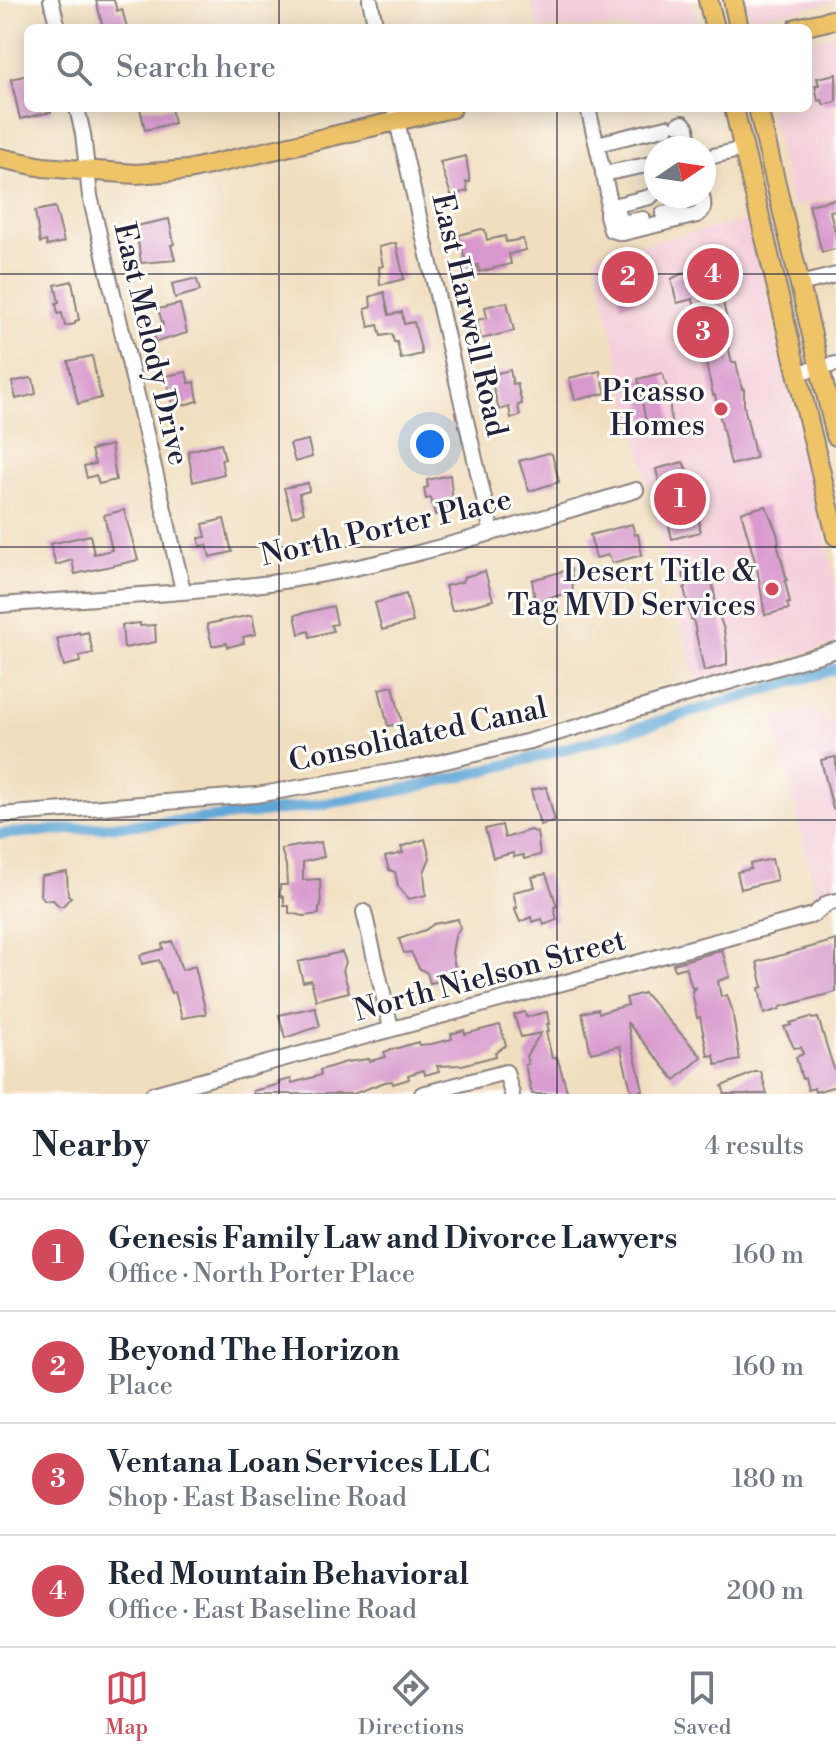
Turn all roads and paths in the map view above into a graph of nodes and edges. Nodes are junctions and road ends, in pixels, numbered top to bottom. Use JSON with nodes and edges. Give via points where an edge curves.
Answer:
{"nodes":[{"id":1,"x":51,"y":0,"type":"edge"},
{"id":2,"x":370,"y":0,"type":"edge"},
{"id":3,"x":708,"y":0,"type":"edge"},
{"id":4,"x":733,"y":0,"type":"edge"},
{"id":5,"x":836,"y":19,"type":"edge"},
{"id":6,"x":57,"y":24,"type":"edge"},
{"id":7,"x":375,"y":24,"type":"edge"},
{"id":8,"x":714,"y":24,"type":"edge"},
{"id":9,"x":738,"y":24,"type":"edge"},
{"id":10,"x":812,"y":25,"type":"edge"},
{"id":11,"x":78,"y":112,"type":"edge"},
{"id":12,"x":589,"y":112,"type":"edge"},
{"id":13,"x":735,"y":112,"type":"edge"},
{"id":14,"x":759,"y":112,"type":"edge"},
{"id":15,"x":396,"y":114,"type":"edge"},
{"id":16,"x":688,"y":136,"type":"edge"},
{"id":17,"x":597,"y":144,"type":"junction"},
{"id":18,"x":744,"y":149,"type":"junction"},
{"id":19,"x":716,"y":155,"type":"edge"},
{"id":20,"x":0,"y":158,"type":"edge"},
{"id":21,"x":644,"y":165,"type":"edge"},
{"id":22,"x":86,"y":171,"type":"junction"},
{"id":23,"x":603,"y":174,"type":"junction"},
{"id":24,"x":644,"y":198,"type":"edge"},
{"id":25,"x":611,"y":206,"type":"junction"},
{"id":26,"x":680,"y":208,"type":"edge"},
{"id":27,"x":703,"y":208,"type":"edge"},
{"id":28,"x":836,"y":275,"type":"edge"},
{"id":29,"x":800,"y":284,"type":"junction"},
{"id":30,"x":828,"y":366,"type":"edge"},
{"id":31,"x":797,"y":373,"type":"junction"},
{"id":32,"x":836,"y":436,"type":"edge"},
{"id":33,"x":636,"y":490,"type":"dead end"},
{"id":34,"x":492,"y":533,"type":"junction"},
{"id":35,"x":836,"y":536,"type":"edge"},
{"id":36,"x":183,"y":590,"type":"junction"},
{"id":37,"x":0,"y":605,"type":"edge"},
{"id":38,"x":836,"y":650,"type":"edge"},
{"id":39,"x":0,"y":815,"type":"edge"},
{"id":40,"x":836,"y":901,"type":"edge"},
{"id":41,"x":364,"y":912,"type":"dead end"},
{"id":42,"x":391,"y":1028,"type":"junction"},
{"id":43,"x":153,"y":1094,"type":"edge"},
{"id":44,"x":422,"y":1094,"type":"edge"},
{"id":45,"x":512,"y":1094,"type":"edge"}],
"edges":[{"from":1,"to":6,"type":"street"},
{"from":2,"to":7,"type":"street"},
{"from":3,"to":8,"type":"main road"},
{"from":4,"to":9,"type":"main road"},
{"from":5,"to":10,"type":"main road"},
{"from":11,"to":22,"type":"street","name":"East Melody Drive"},
{"from":12,"to":17,"type":"street"},
{"from":13,"to":18,"type":"main road"},
{"from":14,"to":29,"type":"main road"},
{"from":15,"to":22,"type":"main road","via":[[188,170]]},
{"from":15,"to":34,"type":"street","name":"East Harwell Road"},
{"from":16,"to":17,"type":"street","via":[[683,123]]},
{"from":17,"to":23,"type":"street"},
{"from":18,"to":19,"type":"street"},
{"from":18,"to":31,"type":"main road"},
{"from":20,"to":22,"type":"main road"},
{"from":21,"to":23,"type":"street"},
{"from":22,"to":36,"type":"street","name":"East Melody Drive"},
{"from":23,"to":25,"type":"street"},
{"from":24,"to":25,"type":"street"},
{"from":25,"to":26,"type":"street","via":[[627,222]]},
{"from":25,"to":27,"type":"street","via":[[611,230],[623,233],[697,215]]},
{"from":28,"to":29,"type":"street"},
{"from":29,"to":30,"type":"main road"},
{"from":30,"to":31,"type":"street"},
{"from":30,"to":32,"type":"main road"},
{"from":31,"to":35,"type":"main road"},
{"from":33,"to":34,"type":"street","name":"North Porter Place"},
{"from":34,"to":36,"type":"street","name":"North Porter Place","via":[[351,568],[254,585]]},
{"from":36,"to":37,"type":"street","name":"North Porter Place"},
{"from":38,"to":39,"type":"street","name":"Consolidated Canal","via":[[530,741],[420,767],[256,795]]},
{"from":40,"to":42,"type":"street","name":"North Nielson Street","via":[[813,915]]},
{"from":41,"to":42,"type":"street"},
{"from":42,"to":43,"type":"street","name":"North Nielson Street"},
{"from":44,"to":45,"type":"street","via":[[506,1072]]}]}
